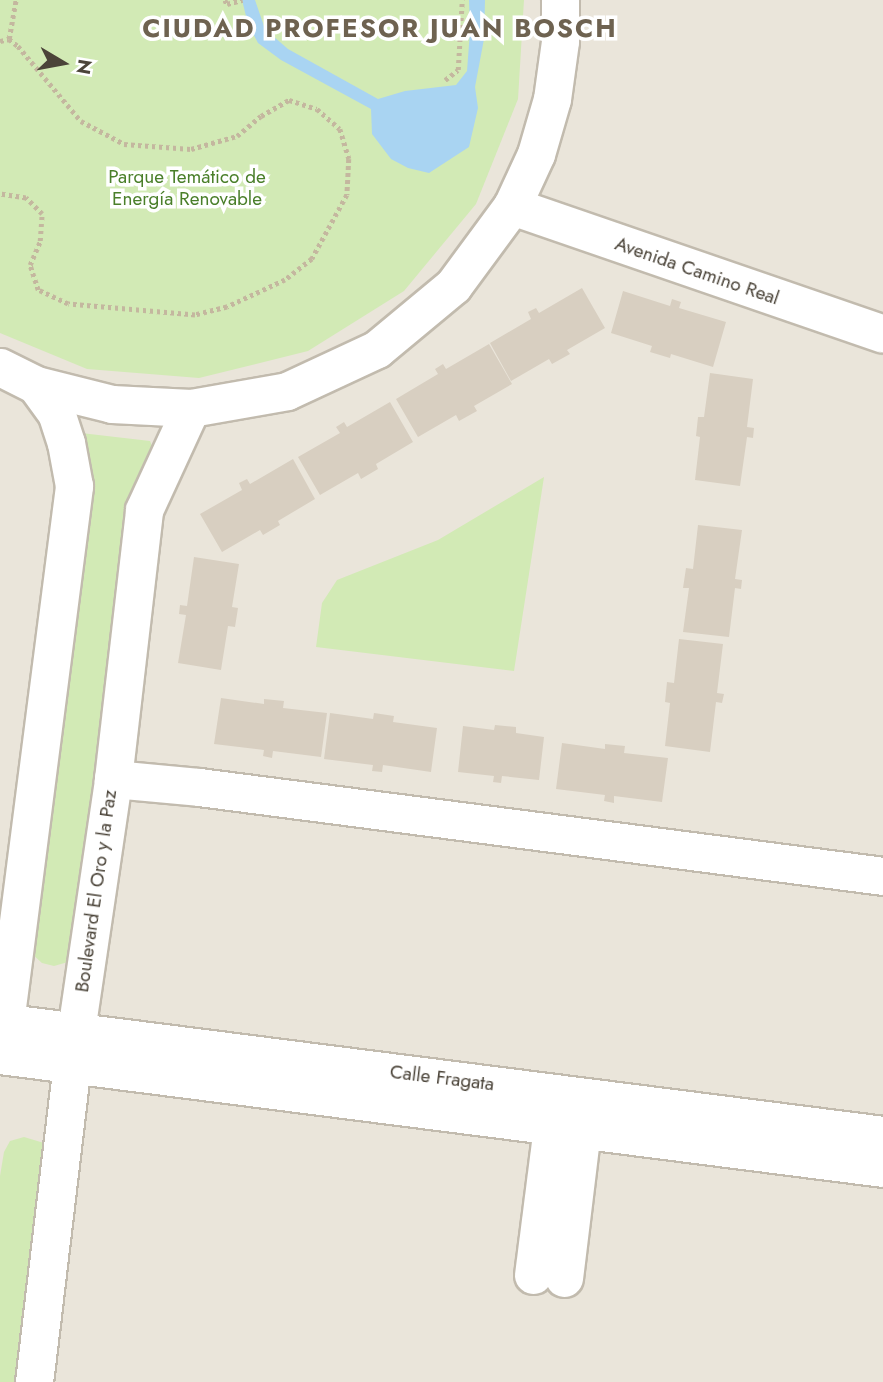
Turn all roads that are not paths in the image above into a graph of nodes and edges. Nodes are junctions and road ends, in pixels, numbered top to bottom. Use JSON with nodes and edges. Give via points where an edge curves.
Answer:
{"nodes":[{"id":1,"x":560,"y":0,"type":"edge"},
{"id":2,"x":512,"y":206,"type":"junction"},
{"id":3,"x":883,"y":334,"type":"edge"},
{"id":4,"x":0,"y":367,"type":"edge"},
{"id":5,"x":36,"y":385,"type":"junction"},
{"id":6,"x":191,"y":408,"type":"junction"},
{"id":7,"x":113,"y":779,"type":"junction"},
{"id":8,"x":883,"y":876,"type":"edge"},
{"id":9,"x":1,"y":1044,"type":"edge"},
{"id":10,"x":74,"y":1047,"type":"junction"},
{"id":11,"x":567,"y":1128,"type":"junction"},
{"id":12,"x":883,"y":1135,"type":"edge"},
{"id":13,"x":883,"y":1168,"type":"edge"},
{"id":14,"x":549,"y":1277,"type":"dead end"},
{"id":15,"x":34,"y":1382,"type":"edge"}],
"edges":[{"from":1,"to":2,"type":"street","via":[[552,99],[536,154]]},
{"from":2,"to":3,"type":"street","name":"Avenida Camino Real"},
{"from":2,"to":6,"type":"street","via":[[453,286],[377,349],[287,391]]},
{"from":4,"to":5,"type":"street"},
{"from":5,"to":6,"type":"street","via":[[112,404]]},
{"from":5,"to":9,"type":"street","via":[[56,413],[74,486]]},
{"from":6,"to":7,"type":"street","name":"Boulevard El Oro y la Paz","via":[[145,510]]},
{"from":7,"to":8,"type":"street"},
{"from":7,"to":10,"type":"street","name":"Boulevard El Oro y la Paz"},
{"from":9,"to":10,"type":"street","name":"Calle Fragata"},
{"from":10,"to":11,"type":"street","name":"Calle Fragata"},
{"from":10,"to":12,"type":"street","name":"Calle Fragata"},
{"from":10,"to":15,"type":"street","name":"Boulevard El Oro y la Paz"},
{"from":11,"to":13,"type":"street","name":"Calle Fragata"},
{"from":11,"to":14,"type":"street"}]}
